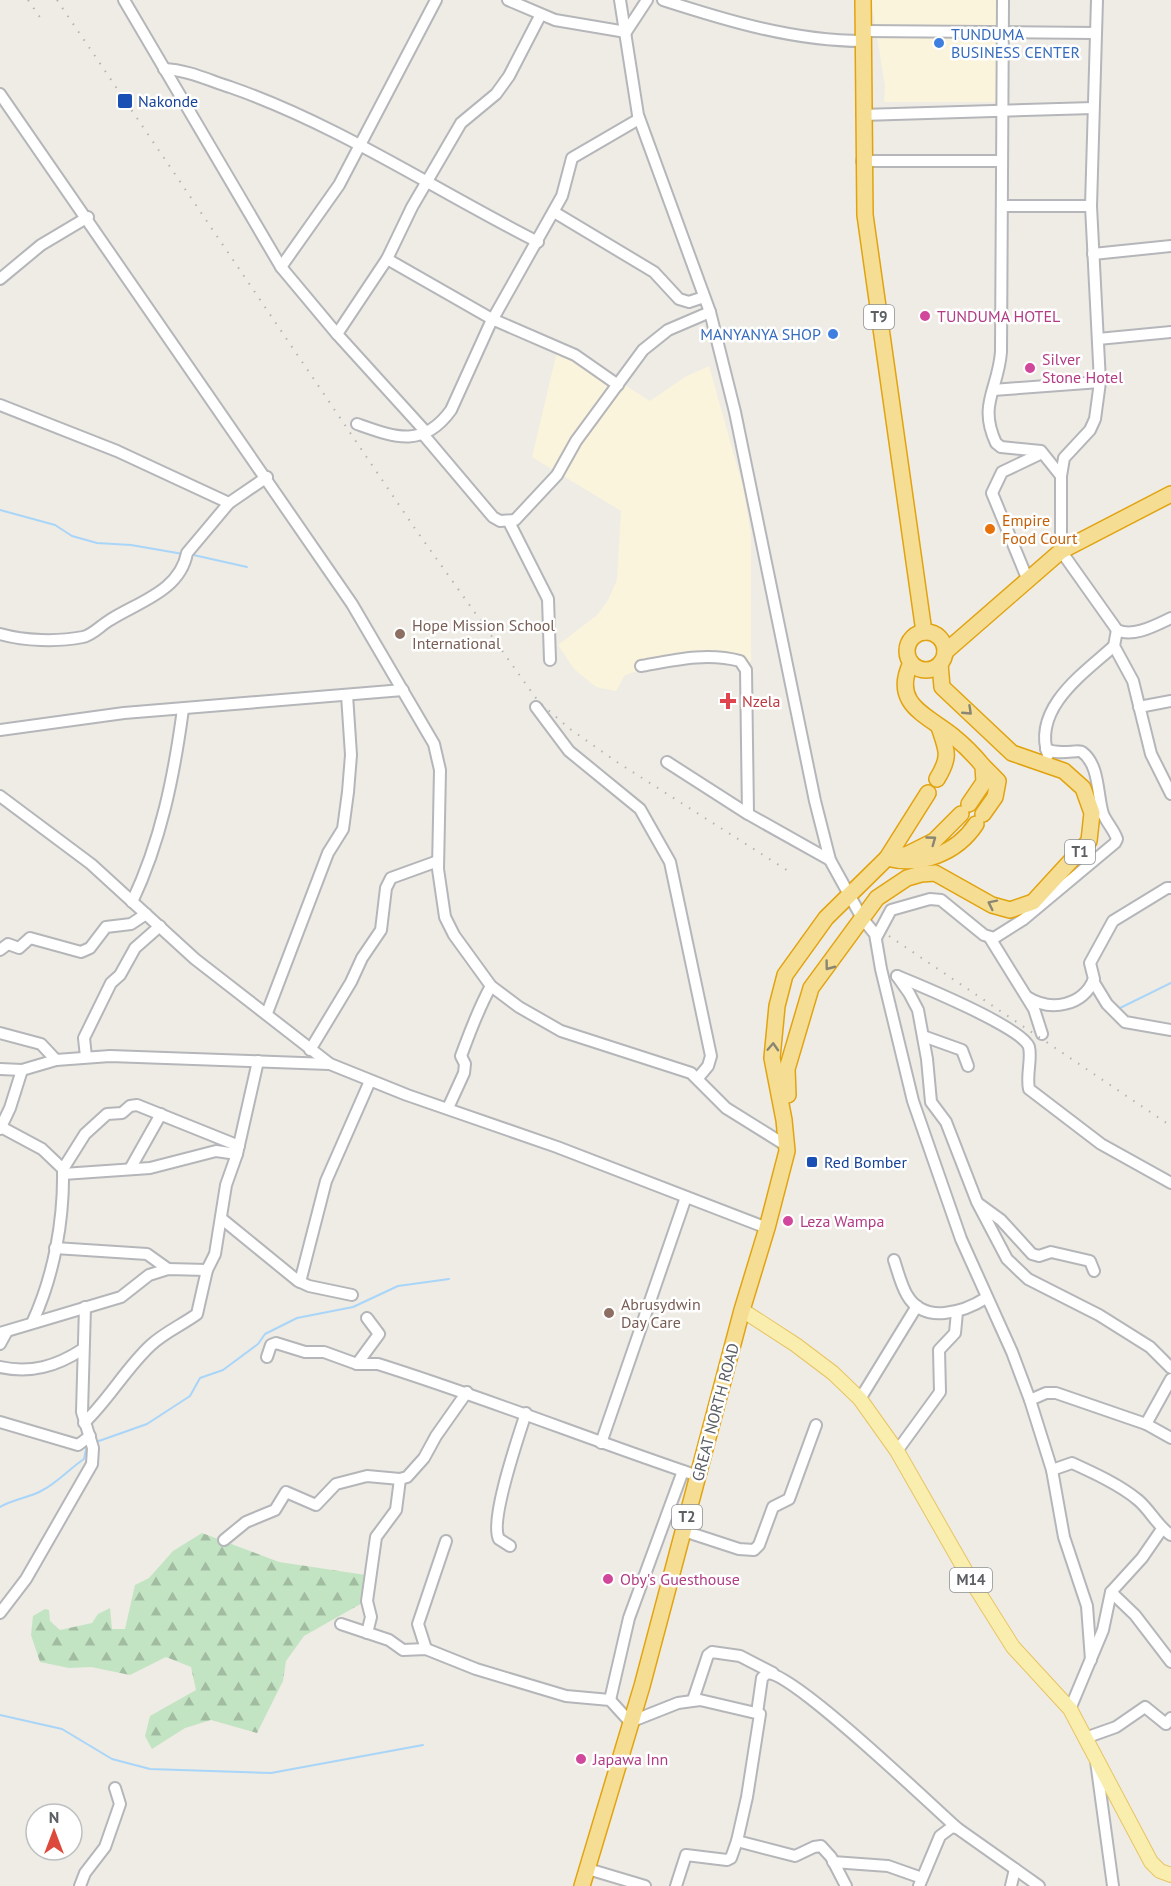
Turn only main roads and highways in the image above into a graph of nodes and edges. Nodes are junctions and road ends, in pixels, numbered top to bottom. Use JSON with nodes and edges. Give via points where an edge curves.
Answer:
{"nodes":[{"id":1,"x":863,"y":0,"type":"edge"},
{"id":2,"x":1171,"y":494,"type":"edge"},
{"id":3,"x":924,"y":632,"type":"junction"},
{"id":4,"x":942,"y":658,"type":"junction"},
{"id":5,"x":911,"y":663,"type":"junction"},
{"id":6,"x":939,"y":727,"type":"junction"},
{"id":7,"x":983,"y":766,"type":"junction"},
{"id":8,"x":938,"y":779,"type":"dead end"},
{"id":9,"x":928,"y":793,"type":"dead end"},
{"id":10,"x":887,"y":858,"type":"junction"},
{"id":11,"x":787,"y":1146,"type":"junction"},
{"id":12,"x":742,"y":1310,"type":"junction"},
{"id":13,"x":1171,"y":1875,"type":"edge"},
{"id":14,"x":582,"y":1886,"type":"edge"}],
"edges":[{"from":1,"to":3,"type":"highway","number":"T9","via":[[865,215]]},
{"from":2,"to":4,"type":"highway","via":[[1061,551]]},
{"from":3,"to":4,"type":"highway","number":"T1","via":[[940,639]]},
{"from":3,"to":5,"type":"highway","via":[[909,642],[906,655]]},
{"from":4,"to":5,"type":"highway","via":[[927,670]]},
{"from":4,"to":11,"type":"highway","name":"GREAT NORTH ROAD","number":"T1","one_way":true,"via":[[942,687],[1012,753],[1064,771],[1083,788],[1092,813],[1089,841],[1033,902],[1019,908],[1001,909],[944,876],[921,874],[907,878],[877,898],[811,988],[787,1069],[786,1085],[795,1124],[794,1136]]},
{"from":5,"to":6,"type":"highway","via":[[904,682],[906,696],[917,711]]},
{"from":6,"to":7,"type":"highway"},
{"from":6,"to":8,"type":"highway","via":[[948,753]]},
{"from":10,"to":7,"type":"highway","one_way":true,"via":[[908,854],[934,841],[984,782]]},
{"from":7,"to":10,"type":"highway","via":[[998,781],[998,789],[967,837],[936,856],[901,862]]},
{"from":9,"to":10,"type":"highway"},
{"from":11,"to":10,"type":"highway","one_way":true,"via":[[772,1058],[777,1006],[785,975],[812,934]]},
{"from":11,"to":12,"type":"highway","name":"GREAT NORTH ROAD","number":"T2"},
{"from":12,"to":13,"type":"main road","number":"M14","via":[[796,1345],[860,1399],[897,1451],[1013,1647],[1070,1709],[1146,1855],[1160,1871]]},
{"from":12,"to":14,"type":"highway","name":"GREAT NORTH ROAD","number":"T2","via":[[684,1531]]}]}
